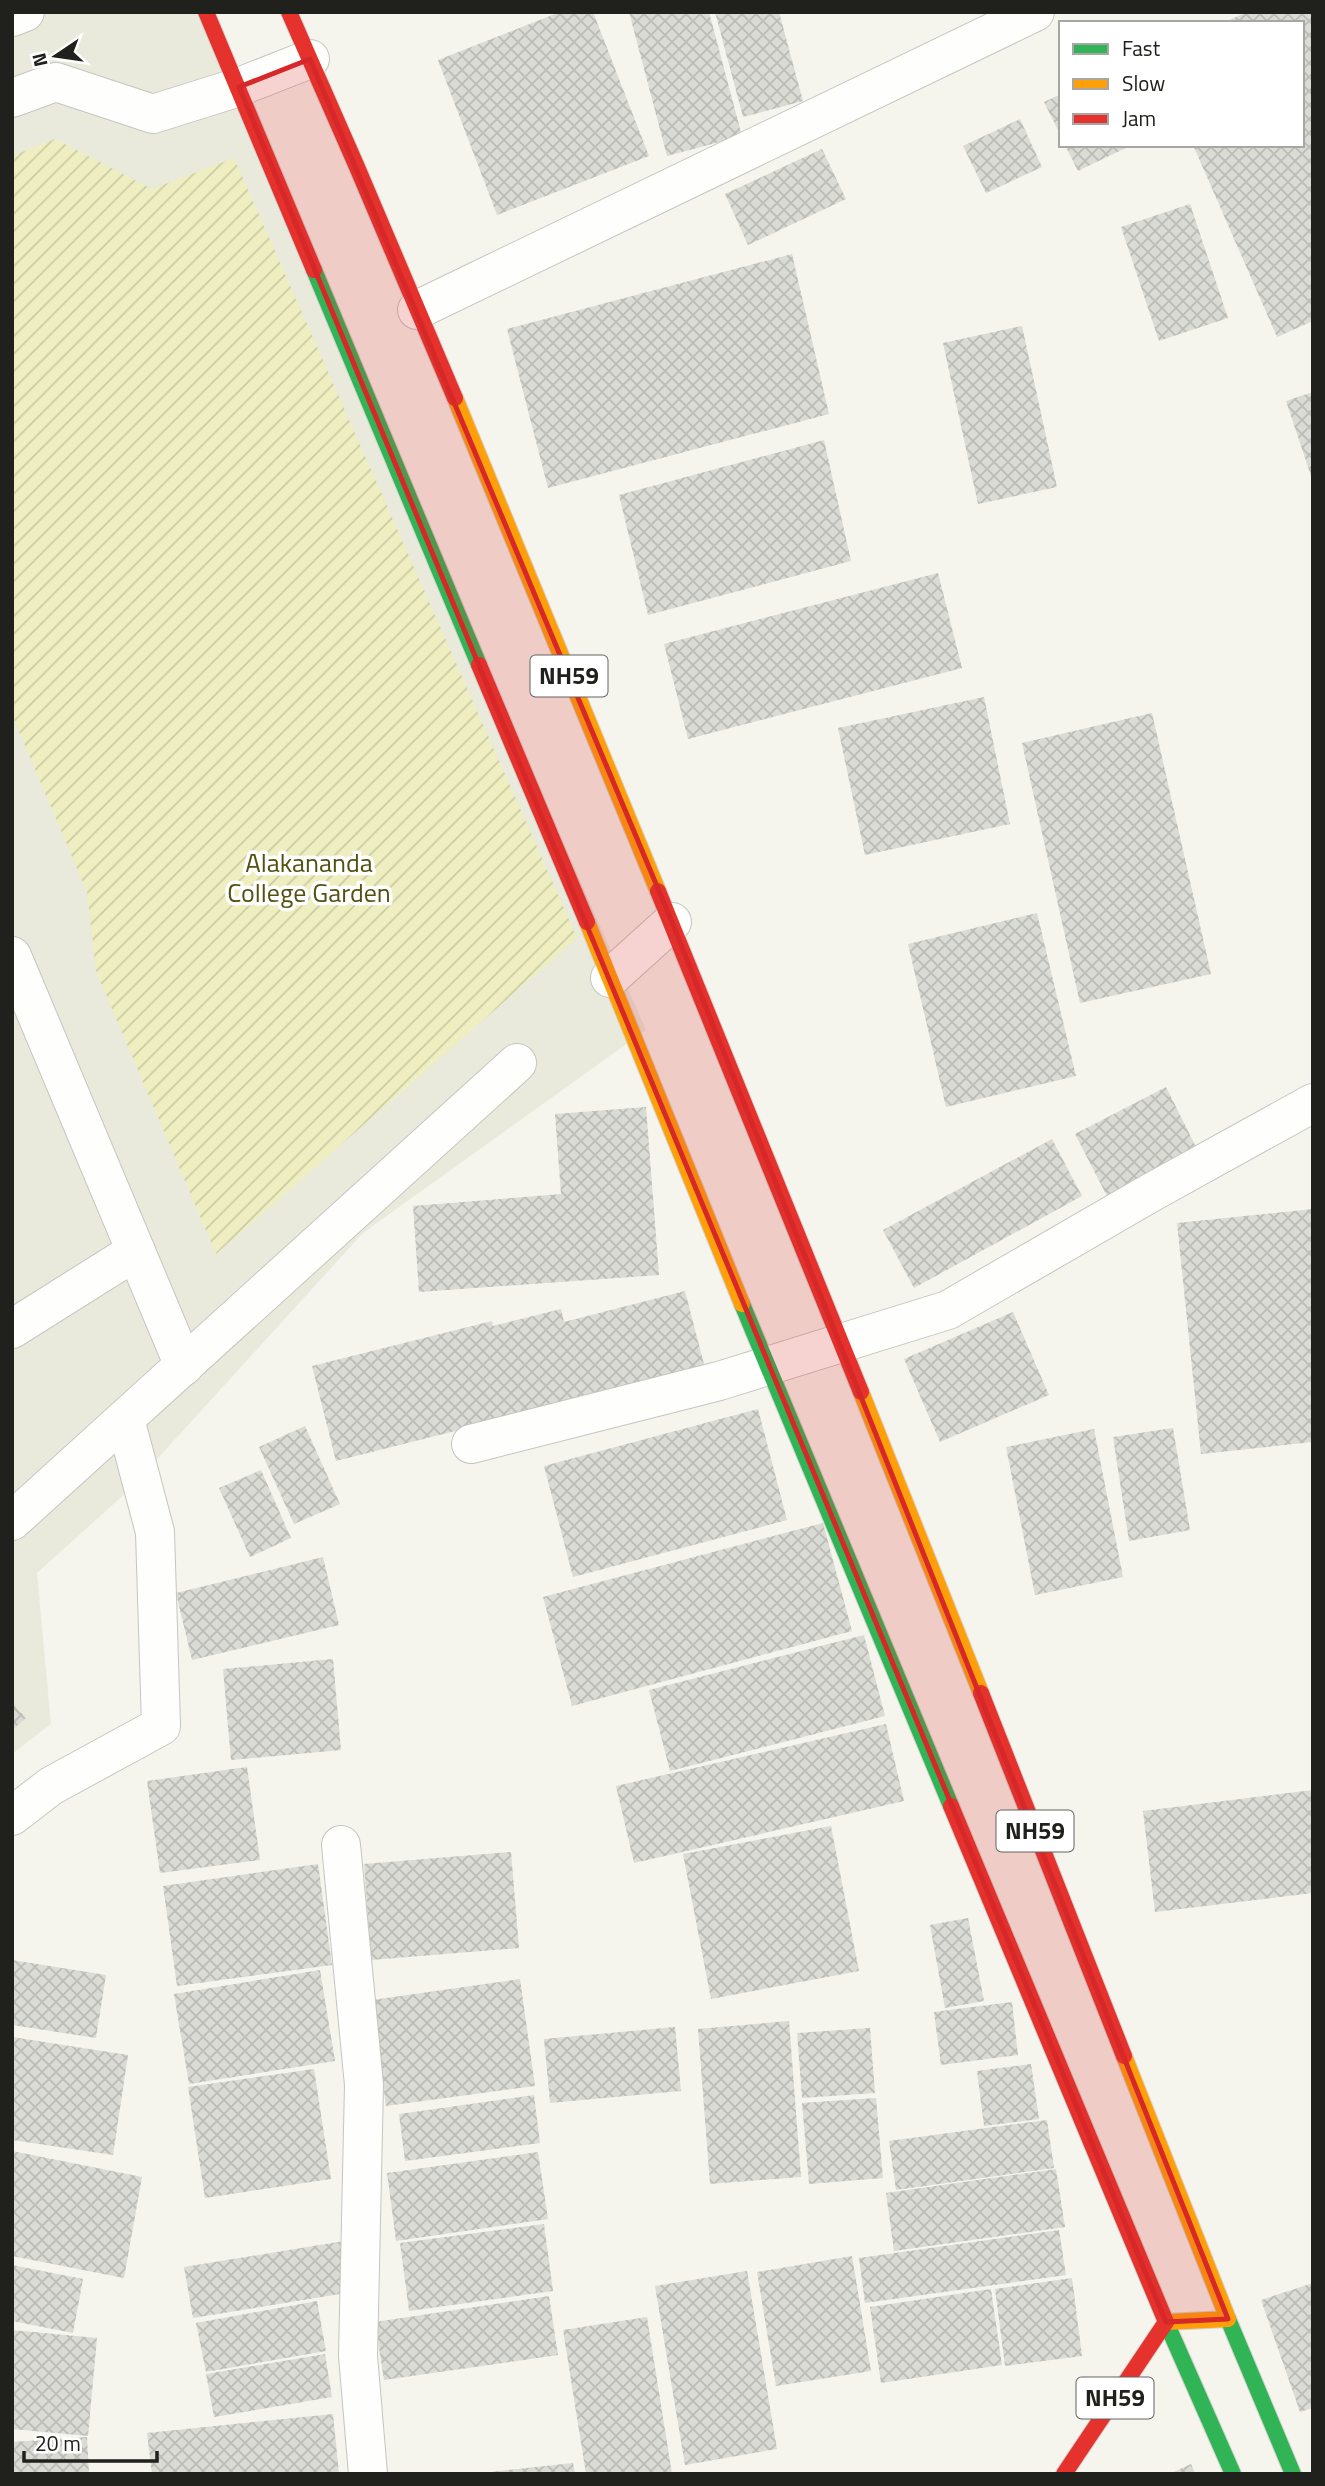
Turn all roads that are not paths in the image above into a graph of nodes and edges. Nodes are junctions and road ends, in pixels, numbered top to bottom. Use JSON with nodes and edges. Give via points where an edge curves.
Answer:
{"nodes":[{"id":1,"x":25,"y":12,"type":"edge"},
{"id":2,"x":206,"y":12,"type":"edge"},
{"id":3,"x":289,"y":12,"type":"edge"},
{"id":4,"x":1035,"y":12,"type":"edge"},
{"id":5,"x":12,"y":17,"type":"edge"},
{"id":6,"x":310,"y":59,"type":"junction"},
{"id":7,"x":239,"y":87,"type":"junction"},
{"id":8,"x":12,"y":98,"type":"edge"},
{"id":9,"x":417,"y":310,"type":"junction"},
{"id":10,"x":672,"y":922,"type":"junction"},
{"id":11,"x":12,"y":956,"type":"edge"},
{"id":12,"x":610,"y":978,"type":"junction"},
{"id":13,"x":517,"y":1063,"type":"dead end"},
{"id":14,"x":1313,"y":1104,"type":"edge"},
{"id":15,"x":136,"y":1251,"type":"junction"},
{"id":16,"x":12,"y":1329,"type":"edge"},
{"id":17,"x":842,"y":1343,"type":"junction"},
{"id":18,"x":184,"y":1366,"type":"junction"},
{"id":19,"x":767,"y":1367,"type":"junction"},
{"id":20,"x":125,"y":1419,"type":"junction"},
{"id":21,"x":471,"y":1444,"type":"dead end"},
{"id":22,"x":12,"y":1521,"type":"edge"},
{"id":23,"x":12,"y":1816,"type":"edge"},
{"id":24,"x":341,"y":1844,"type":"dead end"},
{"id":25,"x":1228,"y":2319,"type":"junction"},
{"id":26,"x":1166,"y":2322,"type":"junction"},
{"id":27,"x":368,"y":2474,"type":"edge"},
{"id":28,"x":1064,"y":2474,"type":"edge"},
{"id":29,"x":1233,"y":2474,"type":"edge"},
{"id":30,"x":1293,"y":2474,"type":"edge"}],
"edges":[{"from":1,"to":5,"type":"street"},
{"from":2,"to":7,"type":"main road"},
{"from":3,"to":6,"type":"main road","number":"NH59"},
{"from":4,"to":9,"type":"street"},
{"from":6,"to":7,"type":"street"},
{"from":6,"to":9,"type":"main road","number":"NH59"},
{"from":7,"to":8,"type":"street","via":[[153,114],[56,82]]},
{"from":7,"to":12,"type":"main road"},
{"from":9,"to":10,"type":"main road","number":"NH59"},
{"from":10,"to":12,"type":"street"},
{"from":10,"to":17,"type":"main road","number":"NH59"},
{"from":11,"to":15,"type":"street"},
{"from":12,"to":19,"type":"main road"},
{"from":13,"to":18,"type":"street"},
{"from":14,"to":17,"type":"street","via":[[948,1310]]},
{"from":15,"to":16,"type":"street"},
{"from":15,"to":18,"type":"street"},
{"from":17,"to":19,"type":"street"},
{"from":17,"to":25,"type":"main road","number":"NH59"},
{"from":18,"to":20,"type":"street"},
{"from":19,"to":21,"type":"street"},
{"from":19,"to":26,"type":"main road","number":"NH59"},
{"from":20,"to":22,"type":"street"},
{"from":20,"to":23,"type":"street","via":[[155,1532],[161,1726],[51,1786]]},
{"from":24,"to":27,"type":"street","via":[[364,2085],[358,2356]]},
{"from":25,"to":26,"type":"main road"},
{"from":25,"to":30,"type":"main road"},
{"from":26,"to":28,"type":"main road","number":"NH59"},
{"from":26,"to":29,"type":"main road"}]}
